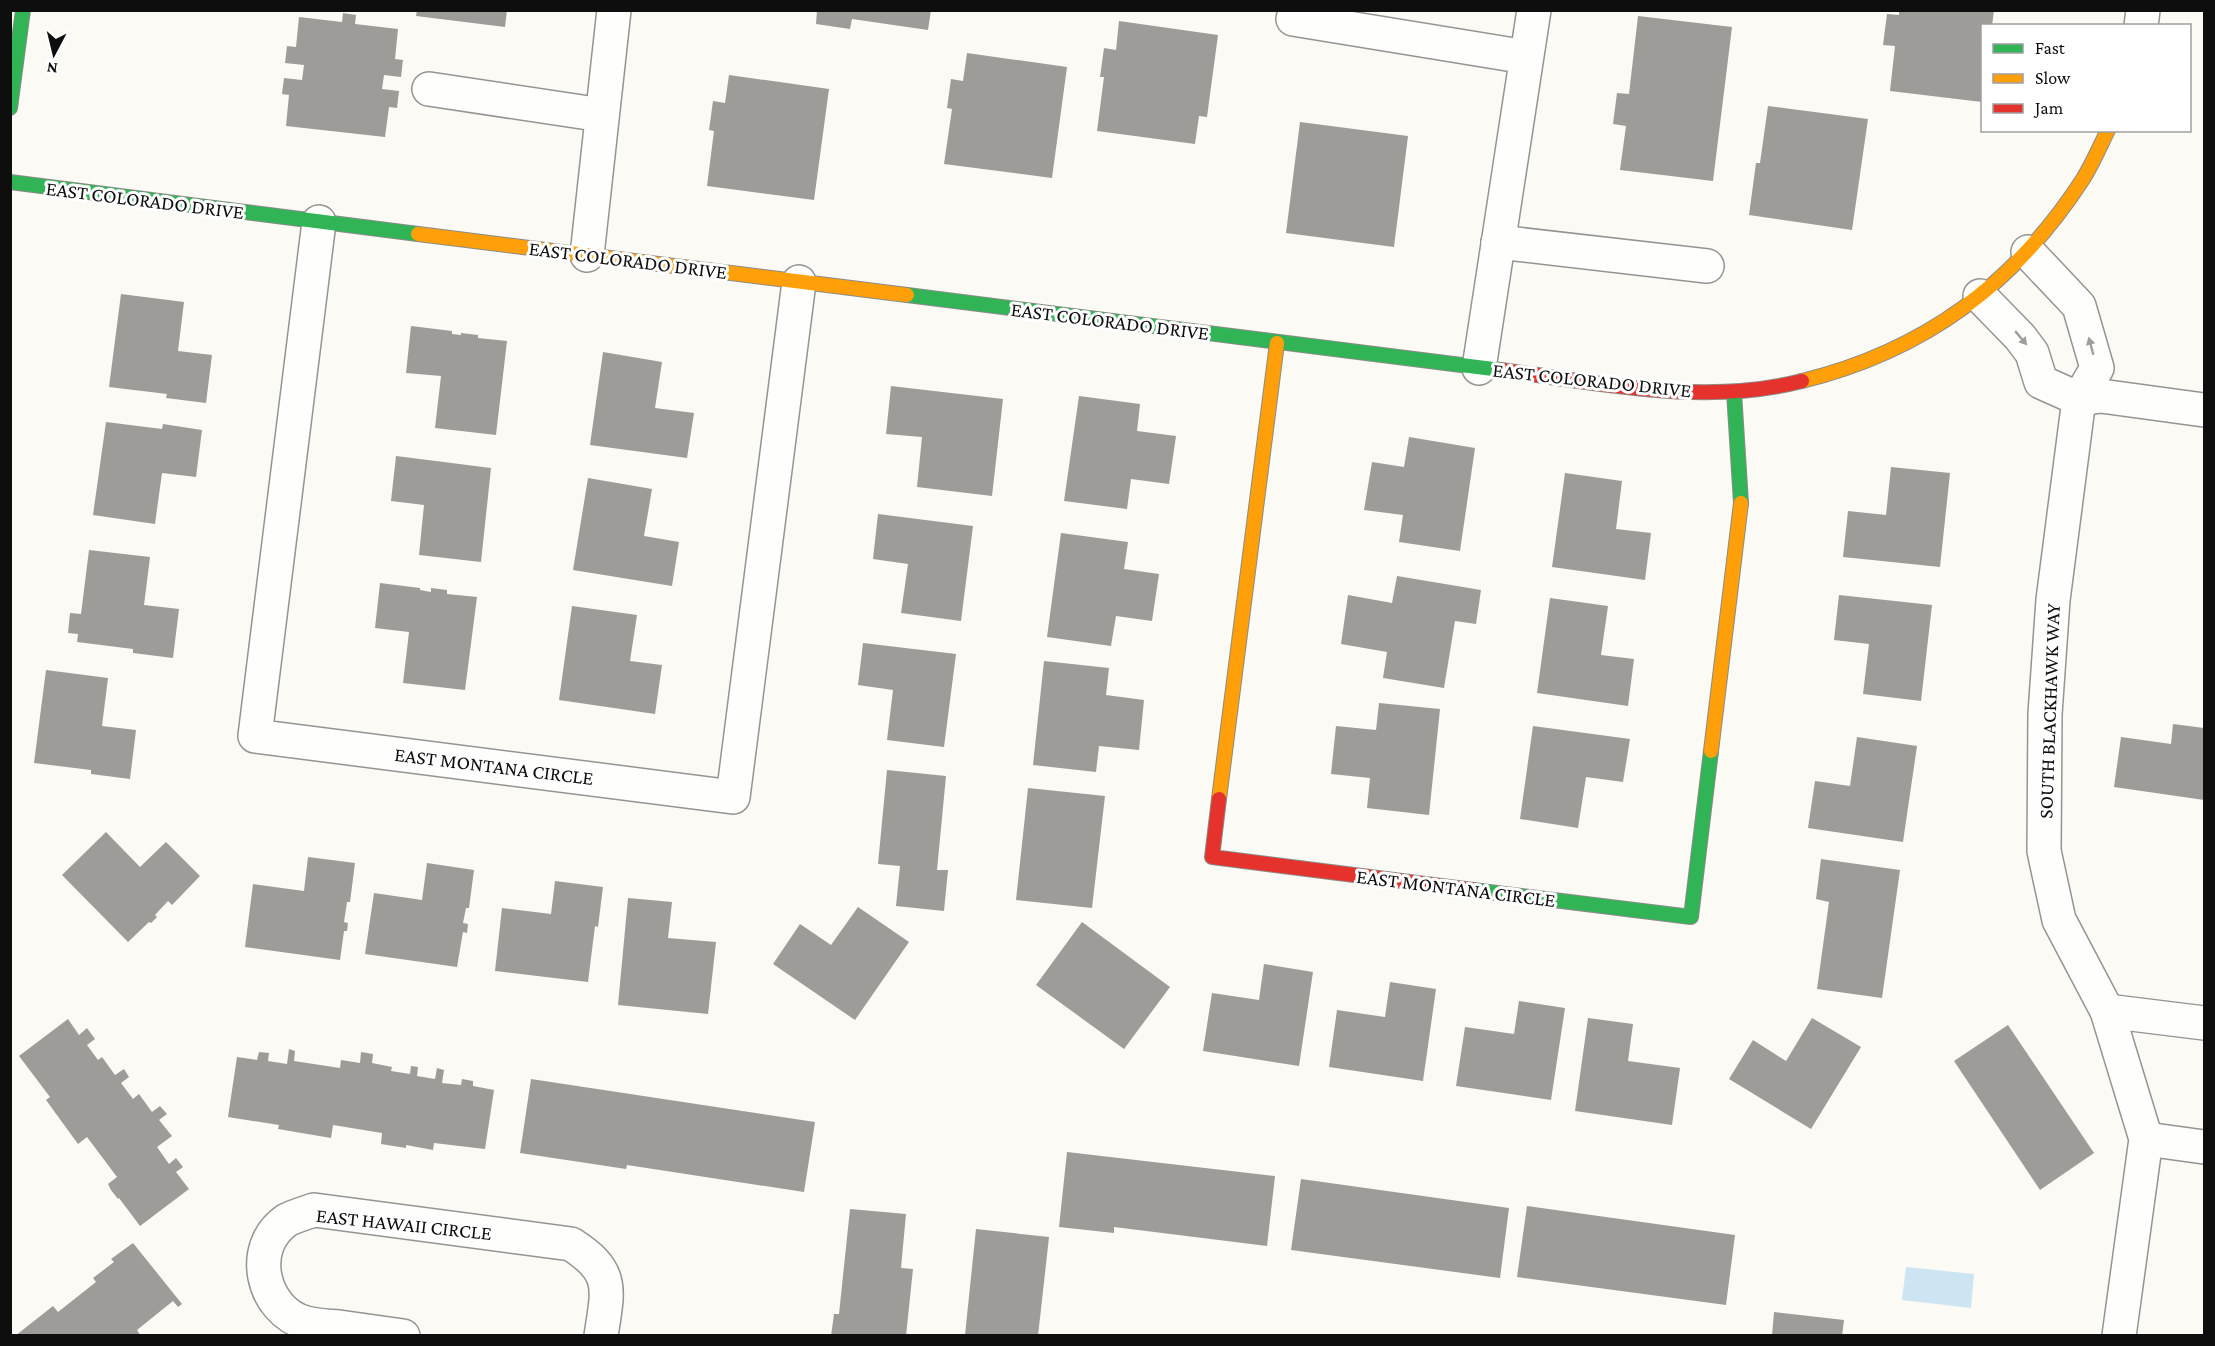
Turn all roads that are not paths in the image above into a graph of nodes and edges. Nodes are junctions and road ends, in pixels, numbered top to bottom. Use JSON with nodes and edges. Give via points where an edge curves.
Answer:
{"nodes":[{"id":1,"x":23,"y":10,"type":"edge"},
{"id":2,"x":615,"y":10,"type":"edge"},
{"id":3,"x":1534,"y":10,"type":"edge"},
{"id":4,"x":1293,"y":19,"type":"dead end"},
{"id":5,"x":1526,"y":57,"type":"junction"},
{"id":6,"x":429,"y":89,"type":"dead end"},
{"id":7,"x":10,"y":108,"type":"edge"},
{"id":8,"x":602,"y":115,"type":"junction"},
{"id":9,"x":2107,"y":132,"type":"edge"},
{"id":10,"x":10,"y":182,"type":"edge"},
{"id":11,"x":319,"y":222,"type":"junction"},
{"id":12,"x":1498,"y":242,"type":"junction"},
{"id":13,"x":2028,"y":252,"type":"junction"},
{"id":14,"x":587,"y":255,"type":"junction"},
{"id":15,"x":1707,"y":266,"type":"dead end"},
{"id":16,"x":799,"y":282,"type":"junction"},
{"id":17,"x":1980,"y":296,"type":"junction"},
{"id":18,"x":1277,"y":342,"type":"junction"},
{"id":19,"x":1479,"y":368,"type":"junction"},
{"id":20,"x":1734,"y":392,"type":"junction"},
{"id":21,"x":2079,"y":399,"type":"junction"},
{"id":22,"x":2205,"y":410,"type":"edge"},
{"id":23,"x":2107,"y":1011,"type":"junction"},
{"id":24,"x":2205,"y":1023,"type":"edge"},
{"id":25,"x":2146,"y":1139,"type":"junction"},
{"id":26,"x":2205,"y":1147,"type":"edge"},
{"id":27,"x":403,"y":1335,"type":"edge"},
{"id":28,"x":601,"y":1335,"type":"edge"},
{"id":29,"x":2119,"y":1335,"type":"edge"}],
"edges":[{"from":1,"to":7,"type":"street"},
{"from":2,"to":8,"type":"street"},
{"from":3,"to":5,"type":"street"},
{"from":4,"to":5,"type":"street"},
{"from":5,"to":12,"type":"street"},
{"from":6,"to":8,"type":"street"},
{"from":8,"to":14,"type":"street"},
{"from":9,"to":13,"type":"street","name":"EAST COLORADO DRIVE","via":[[2074,194]]},
{"from":10,"to":11,"type":"street","name":"EAST COLORADO DRIVE"},
{"from":11,"to":14,"type":"street","name":"EAST COLORADO DRIVE"},
{"from":11,"to":16,"type":"street","name":"EAST MONTANA CIRCLE","via":[[255,736],[733,797]]},
{"from":12,"to":15,"type":"street"},
{"from":12,"to":19,"type":"street"},
{"from":13,"to":17,"type":"street","name":"EAST COLORADO DRIVE"},
{"from":21,"to":13,"type":"street","name":"SOUTH BLACKHAWK WAY","one_way":true,"via":[[2097,368],[2079,306]]},
{"from":14,"to":16,"type":"street","name":"EAST COLORADO DRIVE"},
{"from":16,"to":18,"type":"street","name":"EAST COLORADO DRIVE"},
{"from":17,"to":20,"type":"street","name":"EAST COLORADO DRIVE","via":[[1923,335],[1860,365],[1792,384]]},
{"from":17,"to":21,"type":"street","one_way":true,"via":[[2032,353],[2041,382]]},
{"from":18,"to":19,"type":"street","name":"EAST COLORADO DRIVE"},
{"from":18,"to":20,"type":"street","name":"EAST MONTANA CIRCLE","via":[[1212,857],[1691,917],[1741,506]]},
{"from":19,"to":20,"type":"street","name":"EAST COLORADO DRIVE","via":[[1664,391]]},
{"from":21,"to":22,"type":"street","via":[[2101,396]]},
{"from":21,"to":23,"type":"street","name":"SOUTH BLACKHAWK WAY","via":[[2052,611],[2044,714],[2044,851],[2059,920]]},
{"from":23,"to":24,"type":"street"},
{"from":23,"to":25,"type":"street","name":"SOUTH BLACKHAWK WAY"},
{"from":25,"to":26,"type":"street"},
{"from":25,"to":29,"type":"street","name":"SOUTH BLACKHAWK WAY"},
{"from":27,"to":28,"type":"street","name":"EAST HAWAII CIRCLE","via":[[306,1323],[286,1313],[273,1299],[264,1280],[263,1259],[273,1235],[287,1220],[314,1210],[571,1244],[591,1256],[602,1273],[607,1292]]}]}
